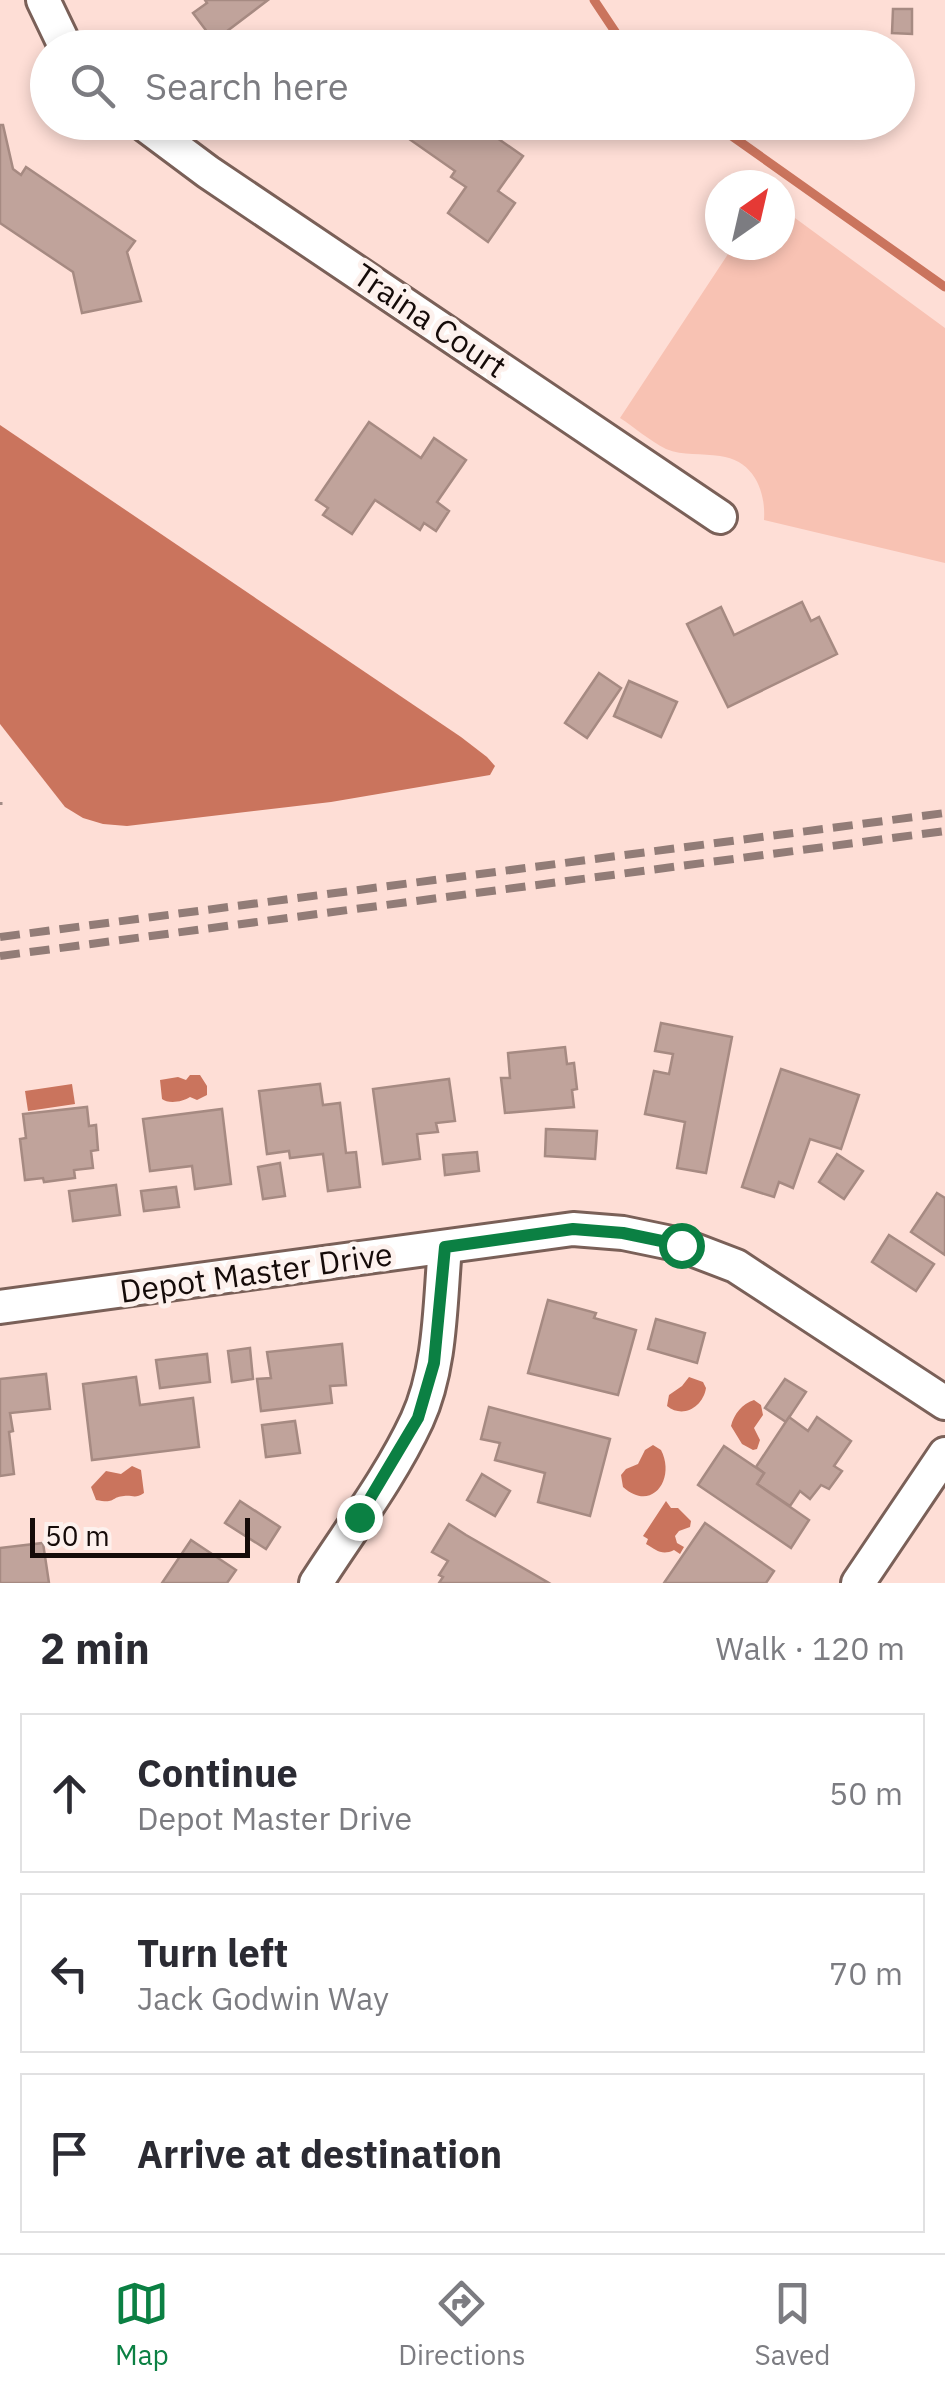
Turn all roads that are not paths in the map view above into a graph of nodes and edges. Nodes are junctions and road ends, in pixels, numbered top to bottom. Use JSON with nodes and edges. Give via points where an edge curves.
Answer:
{"nodes":[{"id":1,"x":43,"y":0,"type":"edge"},
{"id":2,"x":57,"y":30,"type":"edge"},
{"id":3,"x":165,"y":140,"type":"edge"},
{"id":4,"x":720,"y":517,"type":"dead end"},
{"id":5,"x":445,"y":1247,"type":"junction"},
{"id":6,"x":0,"y":1308,"type":"edge"},
{"id":7,"x":945,"y":1403,"type":"edge"},
{"id":8,"x":945,"y":1454,"type":"edge"},
{"id":9,"x":316,"y":1583,"type":"edge"},
{"id":10,"x":858,"y":1583,"type":"edge"}],
"edges":[{"from":1,"to":2,"type":"street"},
{"from":3,"to":4,"type":"street","name":"Traina Court"},
{"from":5,"to":6,"type":"street","name":"Depot Master Drive"},
{"from":5,"to":7,"type":"street","name":"Depot Master Drive","via":[[573,1229],[681,1245],[736,1266]]},
{"from":5,"to":9,"type":"street","via":[[434,1363],[418,1418]]},
{"from":8,"to":10,"type":"street"}]}
